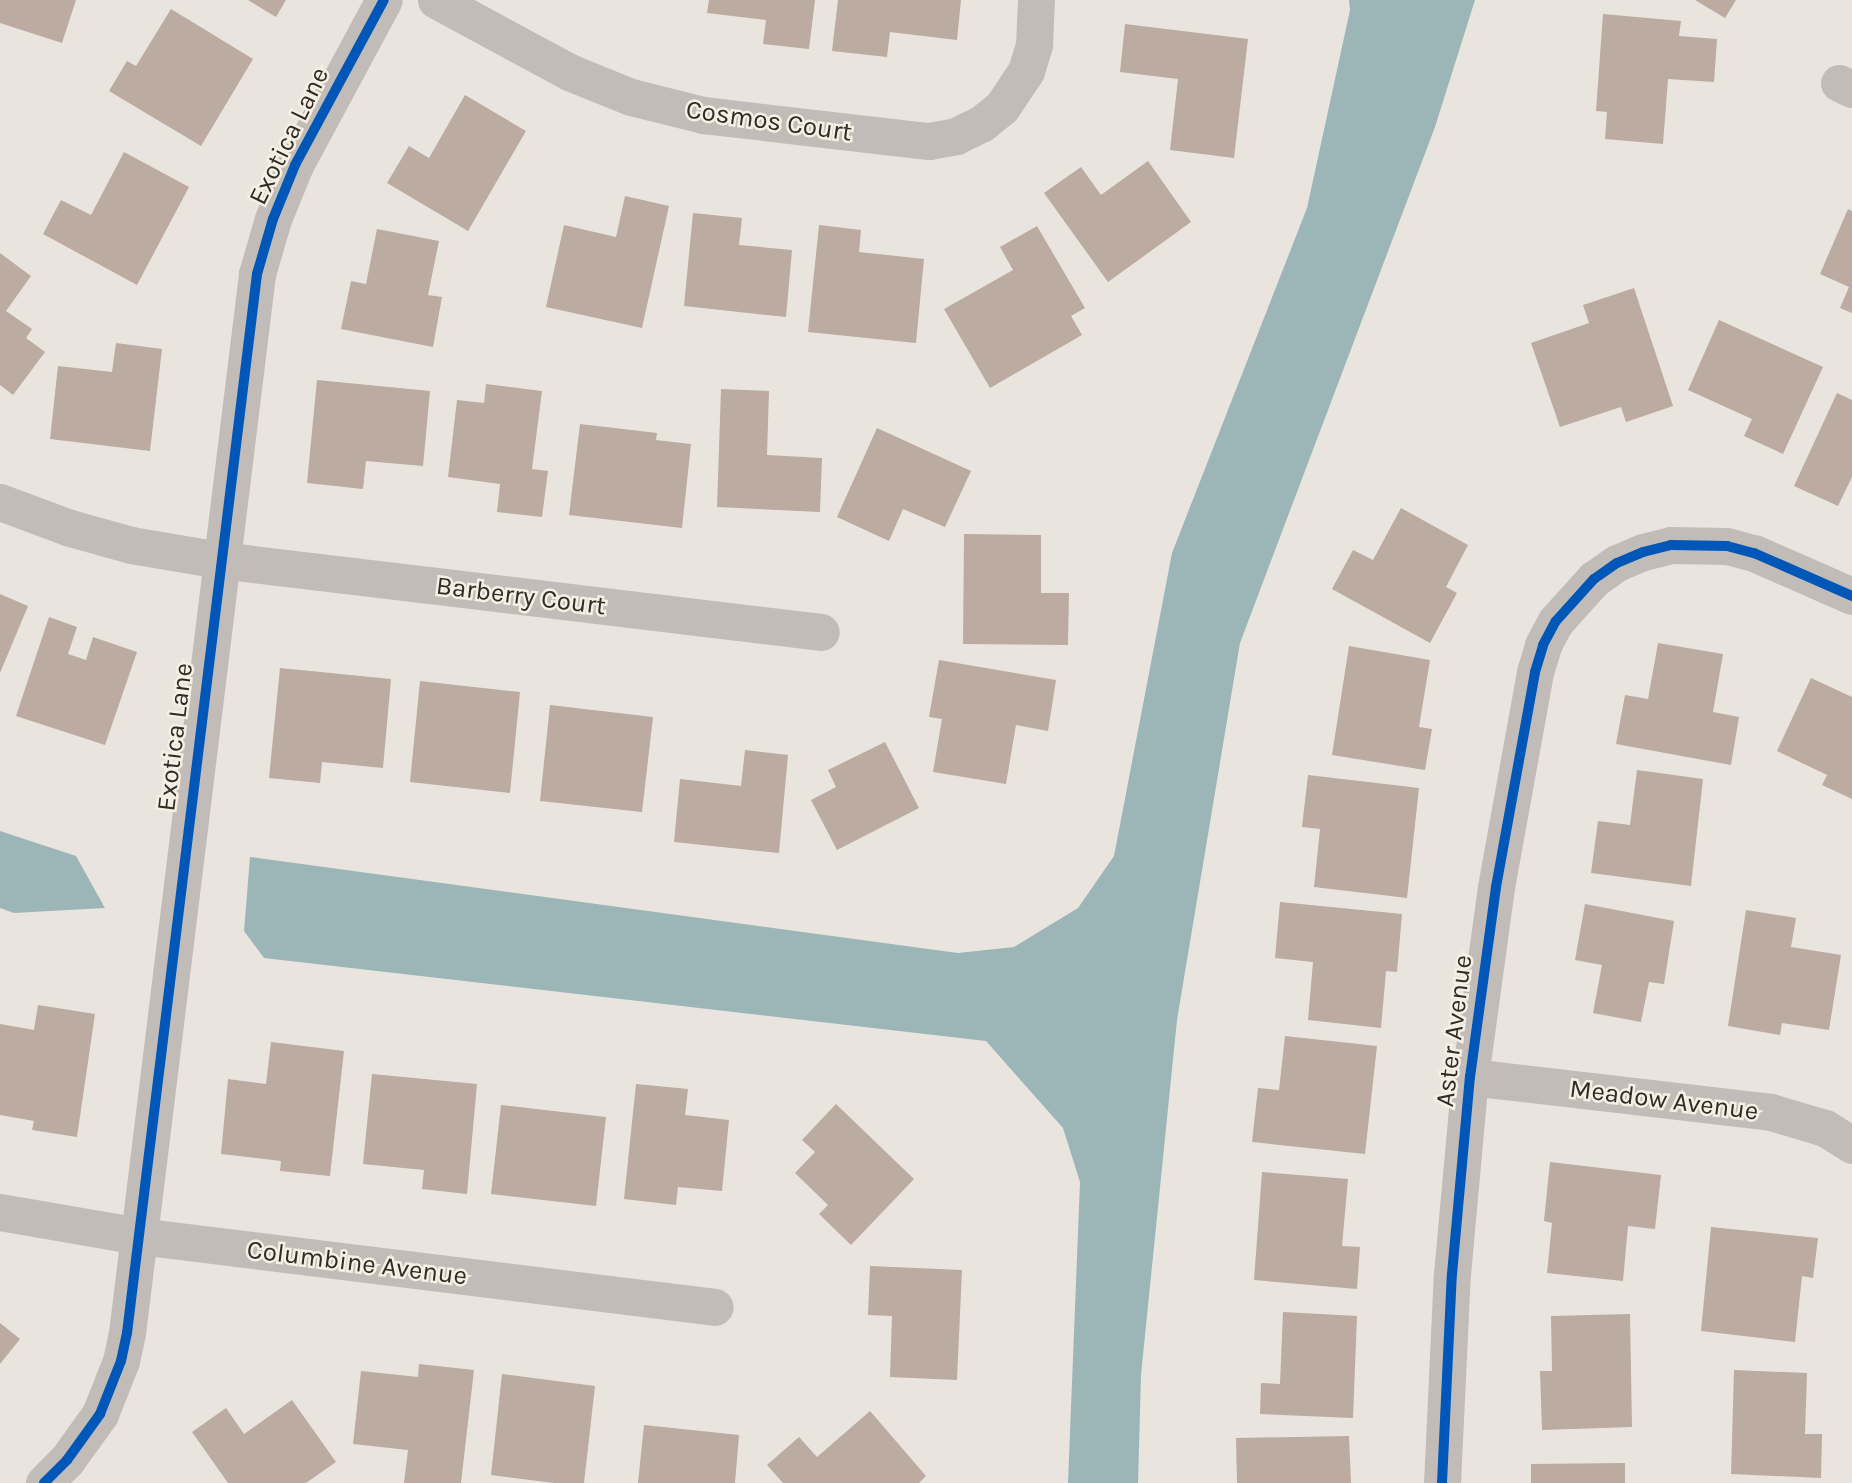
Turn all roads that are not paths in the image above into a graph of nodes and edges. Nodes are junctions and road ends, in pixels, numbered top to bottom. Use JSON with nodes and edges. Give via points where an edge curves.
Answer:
{"nodes":[{"id":1,"x":384,"y":0,"type":"edge"},
{"id":2,"x":436,"y":0,"type":"edge"},
{"id":3,"x":1036,"y":0,"type":"edge"},
{"id":4,"x":0,"y":502,"type":"edge"},
{"id":5,"x":219,"y":560,"type":"junction"},
{"id":6,"x":1852,"y":596,"type":"edge"},
{"id":7,"x":821,"y":632,"type":"dead end"},
{"id":8,"x":1470,"y":1077,"type":"junction"},
{"id":9,"x":1852,"y":1145,"type":"edge"},
{"id":10,"x":0,"y":1212,"type":"edge"},
{"id":11,"x":139,"y":1236,"type":"junction"},
{"id":12,"x":715,"y":1307,"type":"dead end"},
{"id":13,"x":44,"y":1483,"type":"edge"},
{"id":14,"x":1442,"y":1483,"type":"edge"}],
"edges":[{"from":1,"to":5,"type":"street","name":"Exotica Lane","via":[[295,165],[266,241],[247,329]]},
{"from":2,"to":3,"type":"street","name":"Cosmos Court","via":[[569,72],[631,97],[703,115],[929,141],[956,136],[1002,107],[1026,71],[1034,45]]},
{"from":4,"to":5,"type":"street","name":"Barberry Court","via":[[131,545]]},
{"from":5,"to":7,"type":"street","name":"Barberry Court"},
{"from":5,"to":11,"type":"street","name":"Exotica Lane"},
{"from":6,"to":8,"type":"street","name":"Aster Avenue","via":[[1754,553],[1699,543],[1643,552],[1617,563],[1574,598],[1543,645],[1535,672],[1496,887]]},
{"from":8,"to":9,"type":"street","name":"Meadow Avenue","via":[[1771,1112],[1825,1128]]},
{"from":8,"to":14,"type":"street","name":"Aster Avenue","via":[[1452,1274]]},
{"from":10,"to":11,"type":"street","name":"Columbine Avenue"},
{"from":11,"to":12,"type":"street","name":"Columbine Avenue"},
{"from":11,"to":13,"type":"street","name":"Exotica Lane","via":[[121,1361],[85,1438]]}]}
